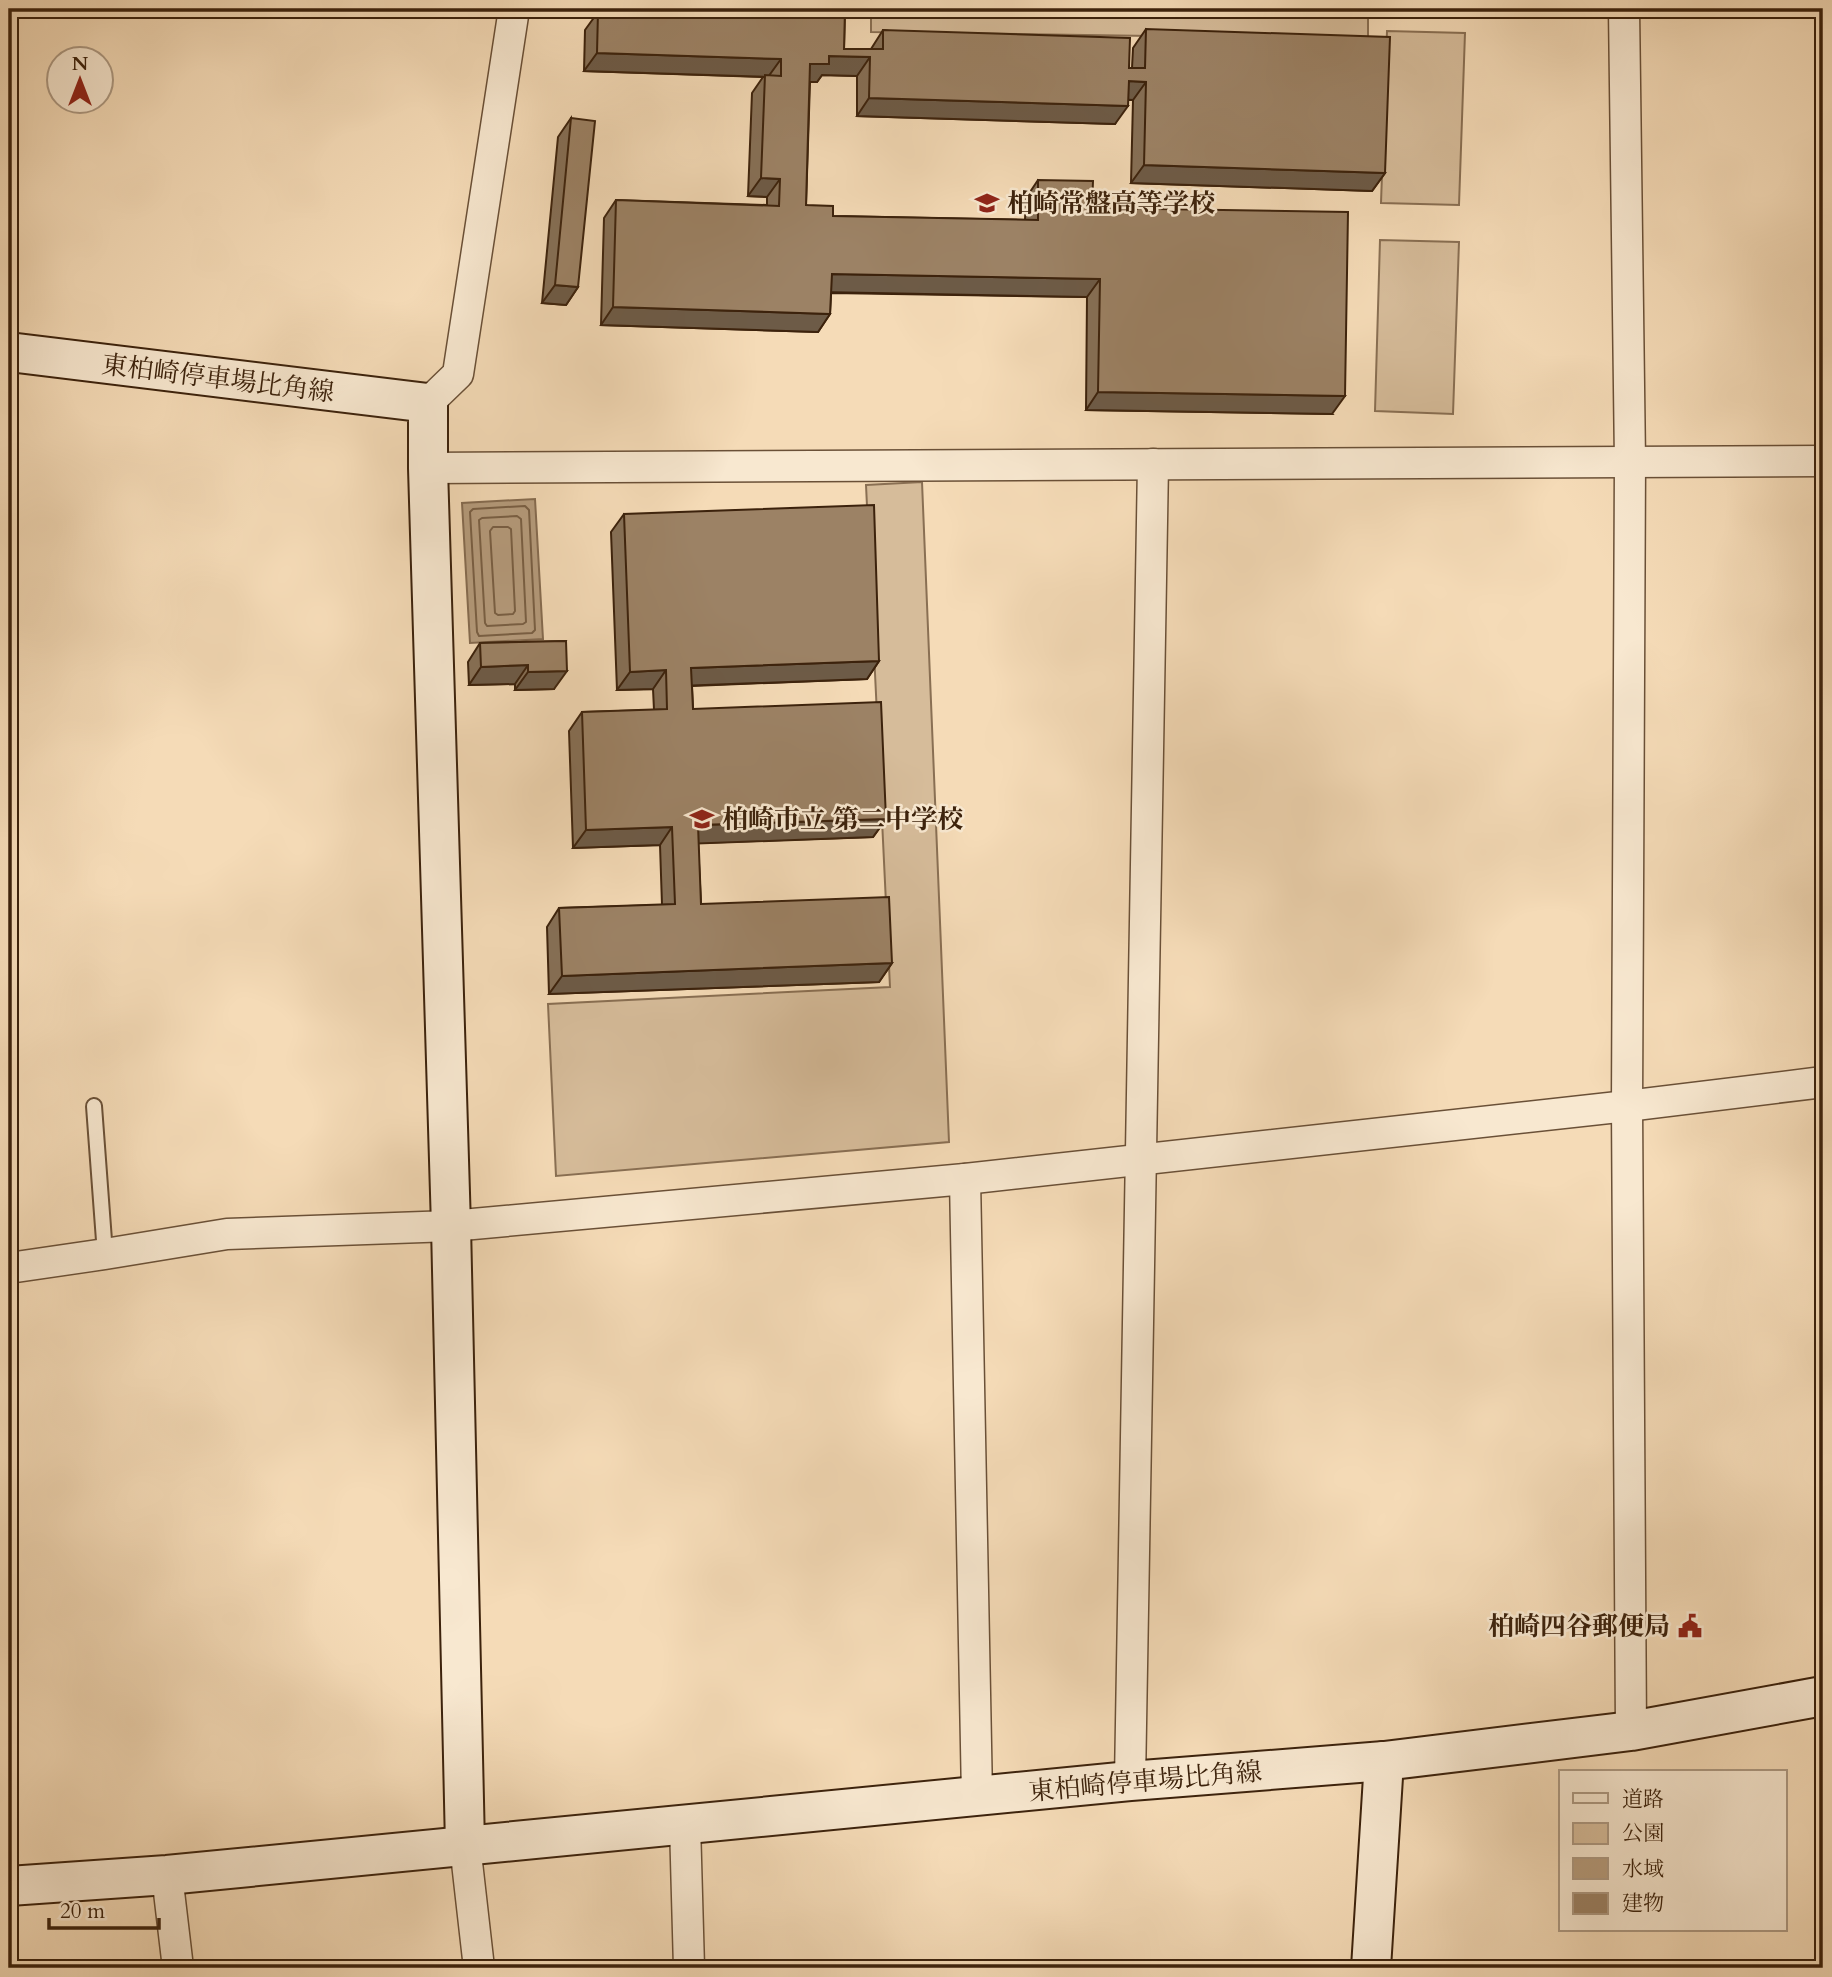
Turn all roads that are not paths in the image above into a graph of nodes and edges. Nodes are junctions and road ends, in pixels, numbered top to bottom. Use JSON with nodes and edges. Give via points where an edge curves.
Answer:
{"nodes":[{"id":1,"x":514,"y":9,"type":"edge"},
{"id":2,"x":1624,"y":9,"type":"edge"},
{"id":3,"x":9,"y":352,"type":"edge"},
{"id":4,"x":428,"y":403,"type":"junction"},
{"id":5,"x":1823,"y":461,"type":"edge"},
{"id":6,"x":1630,"y":462,"type":"junction"},
{"id":7,"x":1153,"y":464,"type":"junction"},
{"id":8,"x":428,"y":468,"type":"junction"},
{"id":9,"x":1823,"y":1082,"type":"edge"},
{"id":10,"x":94,"y":1106,"type":"dead end"},
{"id":11,"x":1627,"y":1106,"type":"junction"},
{"id":12,"x":1142,"y":1159,"type":"junction"},
{"id":13,"x":965,"y":1179,"type":"junction"},
{"id":14,"x":451,"y":1226,"type":"junction"},
{"id":15,"x":105,"y":1254,"type":"junction"},
{"id":16,"x":9,"y":1268,"type":"edge"},
{"id":17,"x":1823,"y":1696,"type":"edge"},
{"id":18,"x":1631,"y":1731,"type":"junction"},
{"id":19,"x":1384,"y":1761,"type":"junction"},
{"id":20,"x":1130,"y":1781,"type":"junction"},
{"id":21,"x":977,"y":1796,"type":"junction"},
{"id":22,"x":685,"y":1824,"type":"junction"},
{"id":23,"x":465,"y":1845,"type":"junction"},
{"id":24,"x":167,"y":1875,"type":"junction"},
{"id":25,"x":9,"y":1886,"type":"edge"},
{"id":26,"x":178,"y":1968,"type":"edge"},
{"id":27,"x":479,"y":1968,"type":"edge"},
{"id":28,"x":689,"y":1968,"type":"edge"},
{"id":29,"x":1371,"y":1968,"type":"edge"}],
"edges":[{"from":1,"to":4,"type":"street","via":[[458,373]]},
{"from":2,"to":6,"type":"street"},
{"from":3,"to":4,"type":"main road","name":"東柏崎停車場比角線"},
{"from":4,"to":8,"type":"main road"},
{"from":5,"to":6,"type":"street"},
{"from":6,"to":7,"type":"street"},
{"from":6,"to":11,"type":"street"},
{"from":7,"to":8,"type":"street"},
{"from":7,"to":12,"type":"street"},
{"from":8,"to":14,"type":"main road"},
{"from":9,"to":11,"type":"street"},
{"from":10,"to":15,"type":"lane"},
{"from":11,"to":12,"type":"street"},
{"from":11,"to":18,"type":"street"},
{"from":12,"to":13,"type":"street"},
{"from":12,"to":20,"type":"street"},
{"from":13,"to":14,"type":"street"},
{"from":13,"to":21,"type":"street"},
{"from":14,"to":15,"type":"street","via":[[226,1234]]},
{"from":14,"to":23,"type":"main road"},
{"from":15,"to":16,"type":"street"},
{"from":17,"to":18,"type":"main road","name":"東柏崎停車場比角線"},
{"from":18,"to":19,"type":"main road","name":"東柏崎停車場比角線"},
{"from":19,"to":20,"type":"main road","name":"東柏崎停車場比角線"},
{"from":19,"to":29,"type":"main road"},
{"from":20,"to":21,"type":"main road","name":"東柏崎停車場比角線"},
{"from":21,"to":22,"type":"main road","name":"東柏崎停車場比角線"},
{"from":22,"to":23,"type":"main road","name":"東柏崎停車場比角線"},
{"from":22,"to":28,"type":"street"},
{"from":23,"to":24,"type":"main road","name":"東柏崎停車場比角線"},
{"from":23,"to":27,"type":"street"},
{"from":24,"to":25,"type":"main road","name":"東柏崎停車場比角線"},
{"from":24,"to":26,"type":"street"}]}
